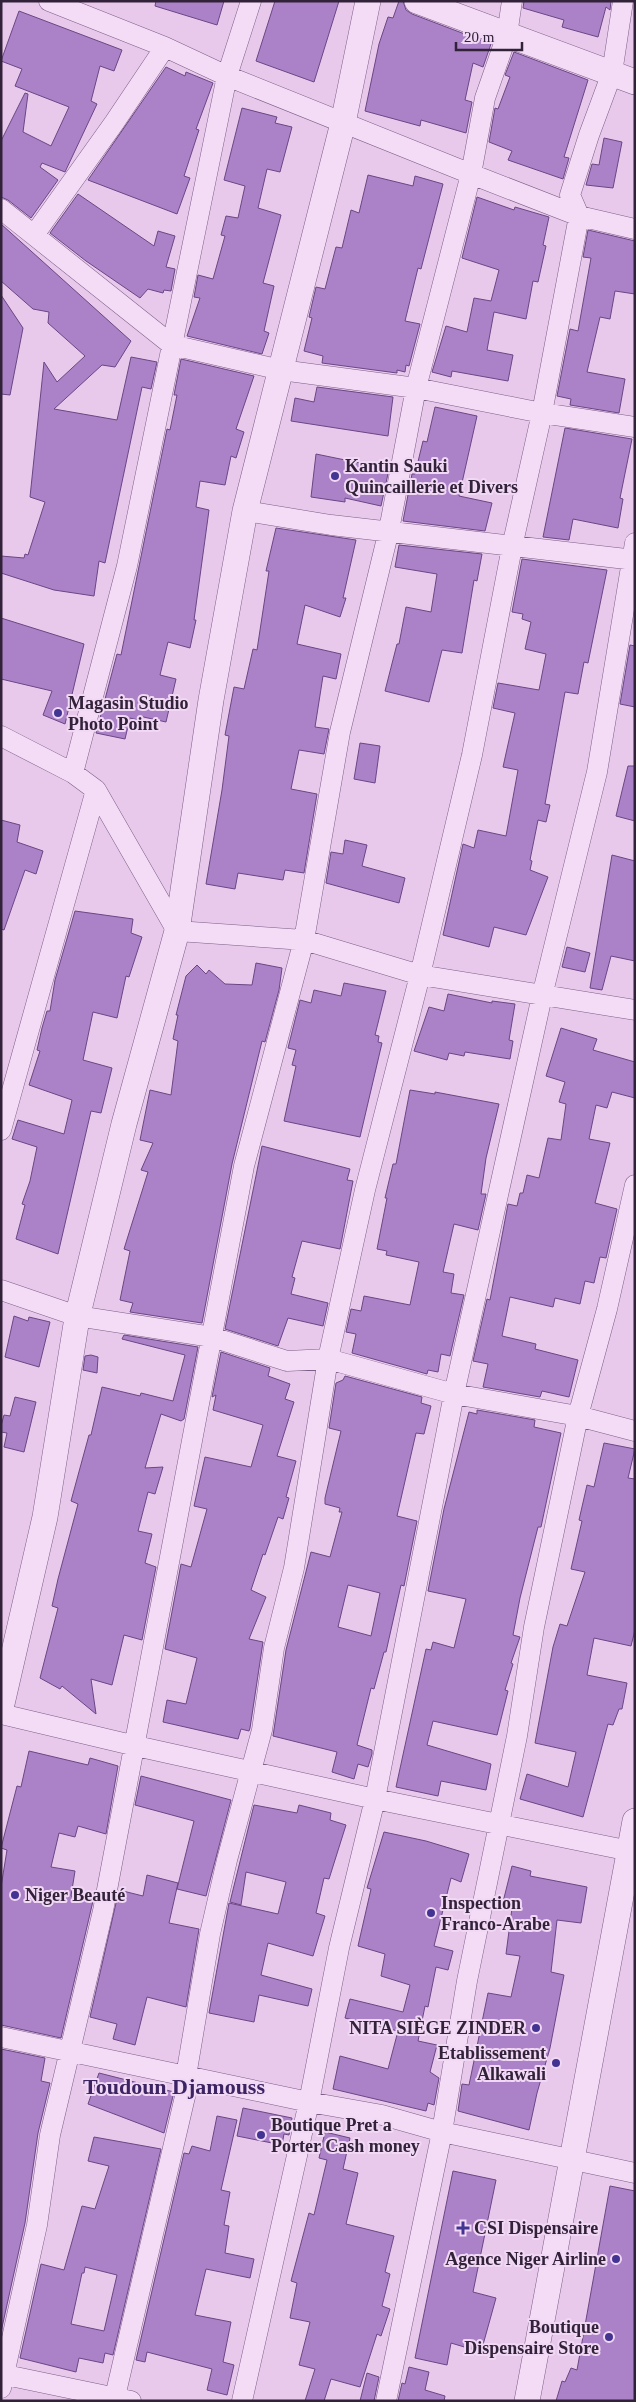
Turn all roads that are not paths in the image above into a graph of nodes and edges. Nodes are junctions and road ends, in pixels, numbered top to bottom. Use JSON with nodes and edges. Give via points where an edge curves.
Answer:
{"nodes":[{"id":1,"x":49,"y":1,"type":"edge"},
{"id":2,"x":252,"y":1,"type":"edge"},
{"id":3,"x":368,"y":1,"type":"edge"},
{"id":4,"x":417,"y":1,"type":"edge"},
{"id":5,"x":512,"y":1,"type":"edge"},
{"id":6,"x":623,"y":1,"type":"edge"},
{"id":7,"x":506,"y":35,"type":"junction"},
{"id":8,"x":165,"y":47,"type":"junction"},
{"id":9,"x":227,"y":76,"type":"junction"},
{"id":10,"x":623,"y":77,"type":"edge"},
{"id":11,"x":342,"y":124,"type":"junction"},
{"id":12,"x":471,"y":174,"type":"junction"},
{"id":13,"x":1,"y":209,"type":"edge"},
{"id":14,"x":579,"y":216,"type":"junction"},
{"id":15,"x":635,"y":229,"type":"edge"},
{"id":16,"x":34,"y":235,"type":"junction"},
{"id":17,"x":172,"y":345,"type":"junction"},
{"id":18,"x":281,"y":370,"type":"junction"},
{"id":19,"x":416,"y":388,"type":"junction"},
{"id":20,"x":542,"y":413,"type":"junction"},
{"id":21,"x":635,"y":428,"type":"edge"},
{"id":22,"x":246,"y":511,"type":"junction"},
{"id":23,"x":388,"y":530,"type":"junction"},
{"id":24,"x":512,"y":547,"type":"junction"},
{"id":25,"x":634,"y":554,"type":"edge"},
{"id":26,"x":1,"y":736,"type":"edge"},
{"id":27,"x":73,"y":772,"type":"junction"},
{"id":28,"x":96,"y":790,"type":"junction"},
{"id":29,"x":177,"y":931,"type":"junction"},
{"id":30,"x":304,"y":940,"type":"junction"},
{"id":31,"x":420,"y":975,"type":"junction"},
{"id":32,"x":542,"y":996,"type":"junction"},
{"id":33,"x":635,"y":1010,"type":"edge"},
{"id":34,"x":1,"y":1130,"type":"edge"},
{"id":35,"x":635,"y":1185,"type":"edge"},
{"id":36,"x":1,"y":1290,"type":"edge"},
{"id":37,"x":77,"y":1316,"type":"junction"},
{"id":38,"x":212,"y":1337,"type":"junction"},
{"id":39,"x":328,"y":1359,"type":"junction"},
{"id":40,"x":454,"y":1394,"type":"junction"},
{"id":41,"x":578,"y":1416,"type":"junction"},
{"id":42,"x":635,"y":1430,"type":"edge"},
{"id":43,"x":1,"y":1708,"type":"edge"},
{"id":44,"x":1,"y":1714,"type":"edge"},
{"id":45,"x":136,"y":1746,"type":"junction"},
{"id":46,"x":252,"y":1771,"type":"junction"},
{"id":47,"x":375,"y":1799,"type":"junction"},
{"id":48,"x":635,"y":1821,"type":"edge"},
{"id":49,"x":499,"y":1826,"type":"junction"},
{"id":50,"x":631,"y":1851,"type":"edge"},
{"id":51,"x":1,"y":2037,"type":"edge"},
{"id":52,"x":69,"y":2050,"type":"junction"},
{"id":53,"x":186,"y":2076,"type":"junction"},
{"id":54,"x":309,"y":2102,"type":"junction"},
{"id":55,"x":442,"y":2132,"type":"junction"},
{"id":56,"x":572,"y":2160,"type":"junction"},
{"id":57,"x":635,"y":2173,"type":"edge"},
{"id":58,"x":2,"y":2379,"type":"edge"},
{"id":59,"x":120,"y":2399,"type":"edge"},
{"id":60,"x":242,"y":2401,"type":"edge"},
{"id":61,"x":386,"y":2401,"type":"edge"},
{"id":62,"x":527,"y":2401,"type":"edge"}],
"edges":[{"from":1,"to":8,"type":"street"},
{"from":2,"to":9,"type":"street"},
{"from":3,"to":11,"type":"street"},
{"from":4,"to":7,"type":"street"},
{"from":5,"to":7,"type":"street"},
{"from":6,"to":10,"type":"street"},
{"from":7,"to":10,"type":"street"},
{"from":7,"to":12,"type":"street","via":[[485,98]]},
{"from":8,"to":9,"type":"street"},
{"from":8,"to":16,"type":"street"},
{"from":9,"to":11,"type":"street"},
{"from":9,"to":17,"type":"street"},
{"from":10,"to":14,"type":"street","via":[[589,135],[570,195]]},
{"from":11,"to":12,"type":"street"},
{"from":11,"to":18,"type":"street"},
{"from":12,"to":14,"type":"street"},
{"from":12,"to":19,"type":"street"},
{"from":13,"to":16,"type":"street"},
{"from":14,"to":15,"type":"street"},
{"from":14,"to":20,"type":"street"},
{"from":16,"to":17,"type":"street"},
{"from":17,"to":18,"type":"street"},
{"from":17,"to":27,"type":"street","via":[[127,566]]},
{"from":18,"to":19,"type":"street"},
{"from":18,"to":22,"type":"street"},
{"from":19,"to":20,"type":"street"},
{"from":19,"to":23,"type":"street"},
{"from":20,"to":21,"type":"street"},
{"from":20,"to":24,"type":"street"},
{"from":22,"to":23,"type":"street","via":[[331,525]]},
{"from":22,"to":29,"type":"street","via":[[211,700]]},
{"from":23,"to":24,"type":"street"},
{"from":23,"to":30,"type":"street","via":[[340,732]]},
{"from":24,"to":25,"type":"street"},
{"from":24,"to":31,"type":"street","via":[[472,754]]},
{"from":25,"to":32,"type":"street","via":[[597,772]]},
{"from":26,"to":27,"type":"street"},
{"from":27,"to":28,"type":"street"},
{"from":28,"to":29,"type":"street"},
{"from":28,"to":34,"type":"street"},
{"from":29,"to":30,"type":"street"},
{"from":29,"to":37,"type":"street","via":[[124,1124]]},
{"from":30,"to":31,"type":"street"},
{"from":30,"to":38,"type":"street","via":[[244,1166]]},
{"from":31,"to":32,"type":"street"},
{"from":31,"to":39,"type":"street"},
{"from":32,"to":33,"type":"street"},
{"from":32,"to":40,"type":"street"},
{"from":35,"to":41,"type":"street"},
{"from":36,"to":37,"type":"street"},
{"from":37,"to":38,"type":"street"},
{"from":37,"to":43,"type":"street","via":[[46,1517]]},
{"from":38,"to":39,"type":"street","via":[[287,1361]]},
{"from":38,"to":45,"type":"street"},
{"from":39,"to":40,"type":"street"},
{"from":39,"to":46,"type":"street","via":[[294,1568],[274,1648],[262,1730]]},
{"from":40,"to":41,"type":"street"},
{"from":40,"to":47,"type":"street"},
{"from":41,"to":42,"type":"street"},
{"from":41,"to":49,"type":"street","via":[[534,1627]]},
{"from":44,"to":45,"type":"street"},
{"from":45,"to":46,"type":"street"},
{"from":45,"to":52,"type":"street","via":[[104,1911]]},
{"from":46,"to":47,"type":"street"},
{"from":46,"to":53,"type":"street","via":[[210,1934]]},
{"from":47,"to":49,"type":"street"},
{"from":47,"to":54,"type":"street","via":[[339,1948]]},
{"from":48,"to":50,"type":"street"},
{"from":49,"to":50,"type":"street"},
{"from":49,"to":55,"type":"street","via":[[467,1981]]},
{"from":50,"to":56,"type":"street"},
{"from":51,"to":52,"type":"street"},
{"from":52,"to":53,"type":"street"},
{"from":52,"to":58,"type":"street","via":[[50,2135],[36,2225]]},
{"from":53,"to":54,"type":"street"},
{"from":53,"to":59,"type":"street","via":[[187,2088]]},
{"from":54,"to":55,"type":"street","via":[[382,2115]]},
{"from":54,"to":60,"type":"street"},
{"from":55,"to":56,"type":"street"},
{"from":55,"to":61,"type":"street"},
{"from":56,"to":57,"type":"street"},
{"from":56,"to":62,"type":"street"},
{"from":58,"to":59,"type":"street"}]}
